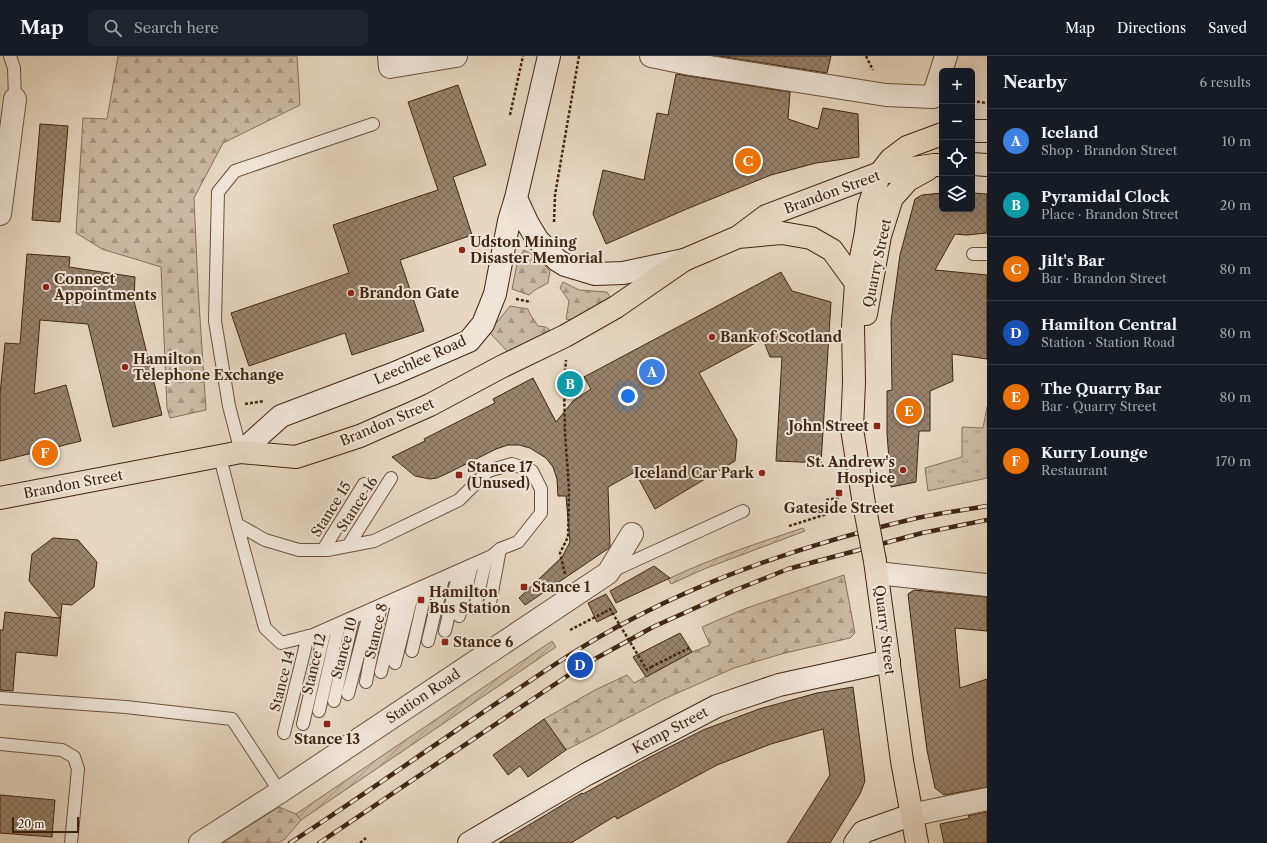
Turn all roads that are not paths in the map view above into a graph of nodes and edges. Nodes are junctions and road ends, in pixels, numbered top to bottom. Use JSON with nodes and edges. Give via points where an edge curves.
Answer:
{"nodes":[{"id":1,"x":10,"y":56,"type":"edge"},
{"id":2,"x":456,"y":56,"type":"edge"},
{"id":3,"x":549,"y":56,"type":"edge"},
{"id":4,"x":651,"y":56,"type":"edge"},
{"id":5,"x":946,"y":56,"type":"edge"},
{"id":6,"x":390,"y":62,"type":"edge"},
{"id":7,"x":16,"y":99,"type":"joint"},
{"id":8,"x":373,"y":124,"type":"dead end"},
{"id":9,"x":975,"y":131,"type":"edge"},
{"id":10,"x":987,"y":131,"type":"edge"},
{"id":11,"x":939,"y":135,"type":"edge"},
{"id":12,"x":975,"y":164,"type":"edge"},
{"id":13,"x":938,"y":165,"type":"edge"},
{"id":14,"x":987,"y":166,"type":"edge"},
{"id":15,"x":880,"y":173,"type":"junction"},
{"id":16,"x":516,"y":198,"type":"junction"},
{"id":17,"x":0,"y":214,"type":"edge"},
{"id":18,"x":738,"y":237,"type":"junction"},
{"id":19,"x":973,"y":254,"type":"dead end"},
{"id":20,"x":987,"y":254,"type":"edge"},
{"id":21,"x":684,"y":260,"type":"junction"},
{"id":22,"x":856,"y":283,"type":"junction"},
{"id":23,"x":854,"y":382,"type":"junction"},
{"id":24,"x":231,"y":455,"type":"junction"},
{"id":25,"x":391,"y":478,"type":"dead end"},
{"id":26,"x":364,"y":484,"type":"dead end"},
{"id":27,"x":0,"y":498,"type":"edge"},
{"id":28,"x":743,"y":511,"type":"dead end"},
{"id":29,"x":237,"y":524,"type":"junction"},
{"id":30,"x":632,"y":534,"type":"dead end"},
{"id":31,"x":348,"y":546,"type":"junction"},
{"id":32,"x":500,"y":549,"type":"junction"},
{"id":33,"x":323,"y":550,"type":"junction"},
{"id":34,"x":486,"y":559,"type":"junction"},
{"id":35,"x":472,"y":565,"type":"junction"},
{"id":36,"x":876,"y":567,"type":"junction"},
{"id":37,"x":459,"y":571,"type":"junction"},
{"id":38,"x":608,"y":573,"type":"junction"},
{"id":39,"x":443,"y":578,"type":"junction"},
{"id":40,"x":427,"y":585,"type":"junction"},
{"id":41,"x":987,"y":585,"type":"edge"},
{"id":42,"x":413,"y":591,"type":"junction"},
{"id":43,"x":399,"y":597,"type":"junction"},
{"id":44,"x":490,"y":603,"type":"dead end"},
{"id":45,"x":376,"y":608,"type":"junction"},
{"id":46,"x":476,"y":608,"type":"dead end"},
{"id":47,"x":459,"y":616,"type":"dead end"},
{"id":48,"x":353,"y":618,"type":"junction"},
{"id":49,"x":339,"y":624,"type":"junction"},
{"id":50,"x":325,"y":630,"type":"junction"},
{"id":51,"x":445,"y":631,"type":"dead end"},
{"id":52,"x":308,"y":636,"type":"junction"},
{"id":53,"x":428,"y":641,"type":"dead end"},
{"id":54,"x":412,"y":651,"type":"dead end"},
{"id":55,"x":889,"y":662,"type":"junction"},
{"id":56,"x":395,"y":663,"type":"dead end"},
{"id":57,"x":381,"y":672,"type":"dead end"},
{"id":58,"x":366,"y":682,"type":"dead end"},
{"id":59,"x":348,"y":694,"type":"dead end"},
{"id":60,"x":0,"y":698,"type":"edge"},
{"id":61,"x":334,"y":701,"type":"dead end"},
{"id":62,"x":319,"y":711,"type":"dead end"},
{"id":63,"x":303,"y":724,"type":"dead end"},
{"id":64,"x":284,"y":733,"type":"dead end"},
{"id":65,"x":0,"y":744,"type":"edge"},
{"id":66,"x":280,"y":792,"type":"junction"},
{"id":67,"x":987,"y":799,"type":"edge"},
{"id":68,"x":911,"y":815,"type":"junction"},
{"id":69,"x":71,"y":843,"type":"edge"},
{"id":70,"x":200,"y":843,"type":"edge"},
{"id":71,"x":469,"y":843,"type":"edge"},
{"id":72,"x":855,"y":843,"type":"edge"},
{"id":73,"x":917,"y":843,"type":"edge"}],
"edges":[{"from":1,"to":7,"type":"lane","via":[[14,68]]},
{"from":2,"to":6,"type":"street"},
{"from":3,"to":16,"type":"street","name":"Leechlee Road"},
{"from":4,"to":5,"type":"street","via":[[886,95],[933,97]]},
{"from":7,"to":17,"type":"street"},
{"from":8,"to":24,"type":"lane","via":[[235,171],[218,192],[215,321],[229,406]]},
{"from":9,"to":10,"type":"main road"},
{"from":11,"to":15,"type":"main road","via":[[907,147],[891,159]]},
{"from":12,"to":14,"type":"main road"},
{"from":13,"to":15,"type":"main road","name":"Brandon Street"},
{"from":13,"to":23,"type":"main road","name":"Quarry Street","via":[[908,180],[892,198],[880,236]]},
{"from":15,"to":18,"type":"main road","name":"Brandon Street","via":[[766,216]]},
{"from":15,"to":22,"type":"main road","name":"Quarry Street","via":[[869,206]]},
{"from":16,"to":21,"type":"street","via":[[537,239],[565,266],[595,274],[623,273]]},
{"from":16,"to":24,"type":"street","name":"Leechlee Road","via":[[495,294],[483,324],[469,341],[395,373],[281,416]]},
{"from":18,"to":21,"type":"main road","name":"Brandon Street"},
{"from":18,"to":22,"type":"main road","name":"Brandon Street","via":[[782,233],[811,238],[832,250]]},
{"from":19,"to":20,"type":"lane"},
{"from":21,"to":24,"type":"main road","name":"Brandon Street","via":[[616,307],[565,336],[430,405],[360,436],[296,457]]},
{"from":22,"to":23,"type":"main road","name":"Quarry Street","via":[[853,326]]},
{"from":23,"to":36,"type":"main road","name":"Quarry Street","bridge":true,"via":[[852,429]]},
{"from":24,"to":27,"type":"main road","name":"Brandon Street"},
{"from":24,"to":29,"type":"lane"},
{"from":25,"to":31,"type":"lane","name":"Stance 16"},
{"from":26,"to":33,"type":"lane","name":"Stance 15"},
{"from":28,"to":38,"type":"lane"},
{"from":29,"to":33,"type":"lane","via":[[265,540],[299,550]]},
{"from":29,"to":52,"type":"lane","via":[[266,628],[281,643]]},
{"from":30,"to":38,"type":"street","name":"Station Road"},
{"from":31,"to":32,"type":"lane","via":[[374,541],[459,500],[488,471],[512,464],[532,471],[541,489],[541,513],[518,542]]},
{"from":31,"to":33,"type":"lane"},
{"from":32,"to":34,"type":"lane"},
{"from":32,"to":44,"type":"lane"},
{"from":34,"to":35,"type":"lane"},
{"from":34,"to":46,"type":"lane"},
{"from":35,"to":37,"type":"lane"},
{"from":35,"to":47,"type":"lane"},
{"from":36,"to":41,"type":"street"},
{"from":36,"to":55,"type":"main road","name":"Quarry Street"},
{"from":37,"to":39,"type":"lane"},
{"from":37,"to":51,"type":"lane"},
{"from":38,"to":66,"type":"street","name":"Station Road"},
{"from":39,"to":40,"type":"lane"},
{"from":39,"to":53,"type":"lane"},
{"from":40,"to":42,"type":"lane"},
{"from":40,"to":54,"type":"lane"},
{"from":42,"to":43,"type":"lane"},
{"from":42,"to":56,"type":"lane"},
{"from":43,"to":45,"type":"lane"},
{"from":43,"to":57,"type":"lane","name":"Stance 8"},
{"from":45,"to":48,"type":"lane"},
{"from":45,"to":58,"type":"lane"},
{"from":45,"to":59,"type":"lane","name":"Stance 10"},
{"from":48,"to":49,"type":"lane"},
{"from":48,"to":61,"type":"lane"},
{"from":49,"to":50,"type":"lane"},
{"from":49,"to":62,"type":"lane","name":"Stance 12"},
{"from":50,"to":52,"type":"lane"},
{"from":50,"to":63,"type":"lane"},
{"from":52,"to":64,"type":"lane","name":"Stance 14"},
{"from":55,"to":68,"type":"main road","name":"Quarry Street"},
{"from":55,"to":71,"type":"street","name":"Kemp Street","via":[[779,685],[717,706],[587,774]]},
{"from":60,"to":66,"type":"lane","via":[[108,705],[232,720]]},
{"from":65,"to":69,"type":"lane","via":[[62,750],[74,757],[78,770]]},
{"from":66,"to":70,"type":"street","name":"Station Road"},
{"from":67,"to":68,"type":"street"},
{"from":68,"to":72,"type":"street","via":[[863,832]]},
{"from":68,"to":73,"type":"main road"}]}
